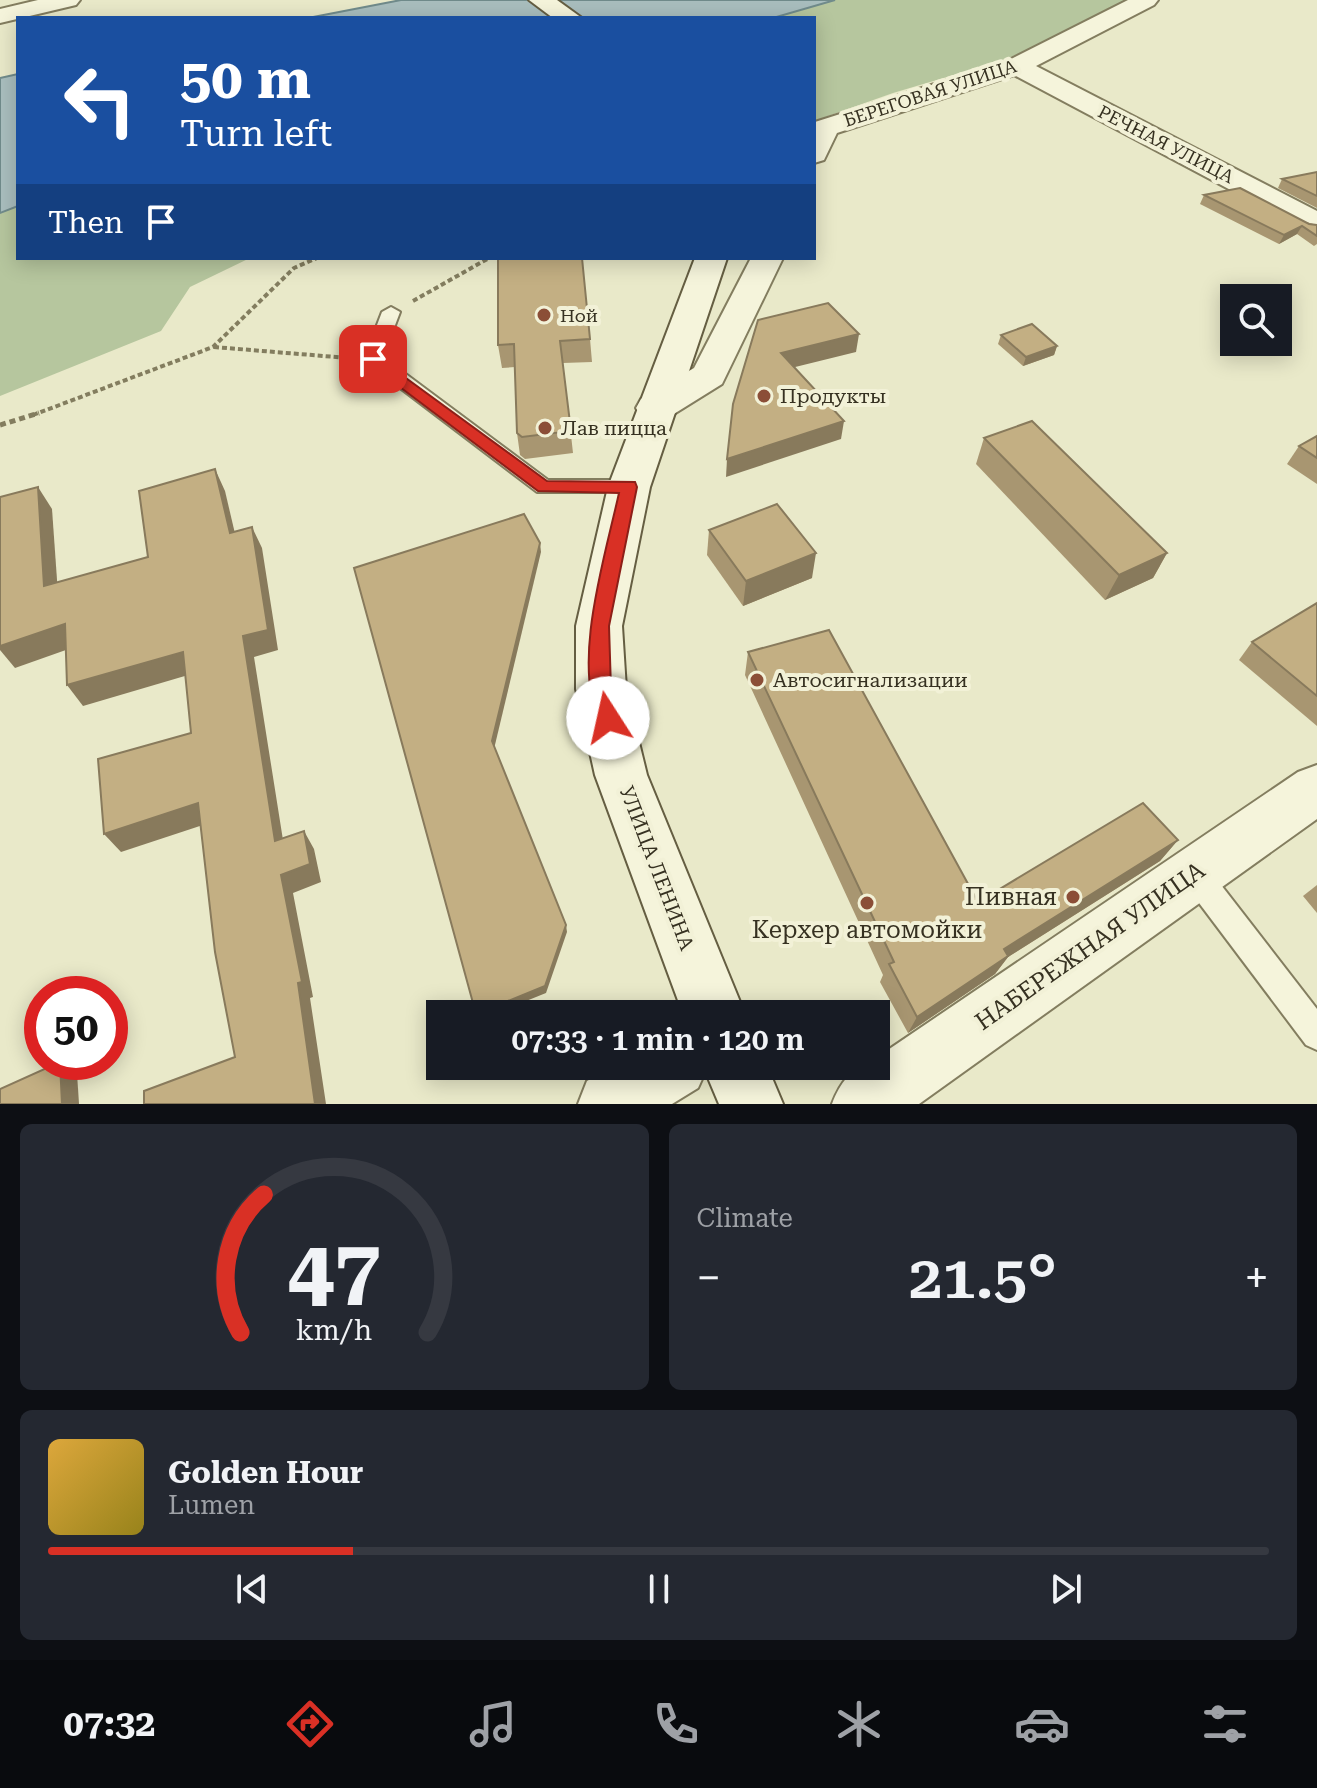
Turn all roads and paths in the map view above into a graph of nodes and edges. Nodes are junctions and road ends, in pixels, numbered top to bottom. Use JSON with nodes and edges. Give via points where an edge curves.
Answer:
{"nodes":[{"id":1,"x":68,"y":0,"type":"edge"},
{"id":2,"x":541,"y":0,"type":"edge"},
{"id":3,"x":1146,"y":0,"type":"edge"},
{"id":4,"x":0,"y":16,"type":"edge"},
{"id":5,"x":567,"y":16,"type":"edge"},
{"id":6,"x":1016,"y":66,"type":"junction"},
{"id":7,"x":816,"y":149,"type":"edge"},
{"id":8,"x":1317,"y":223,"type":"edge"},
{"id":9,"x":312,"y":260,"type":"edge"},
{"id":10,"x":485,"y":260,"type":"edge"},
{"id":11,"x":710,"y":260,"type":"edge"},
{"id":12,"x":766,"y":260,"type":"edge"},
{"id":13,"x":391,"y":312,"type":"joint"},
{"id":14,"x":213,"y":347,"type":"junction"},
{"id":15,"x":373,"y":359,"type":"junction"},
{"id":16,"x":655,"y":408,"type":"junction"},
{"id":17,"x":0,"y":425,"type":"edge"},
{"id":18,"x":629,"y":487,"type":"junction"},
{"id":19,"x":1317,"y":789,"type":"edge"},
{"id":20,"x":1194,"y":873,"type":"junction"},
{"id":21,"x":709,"y":1000,"type":"edge"},
{"id":22,"x":1317,"y":1034,"type":"edge"},
{"id":23,"x":652,"y":1080,"type":"edge"},
{"id":24,"x":741,"y":1080,"type":"edge"},
{"id":25,"x":610,"y":1104,"type":"edge"},
{"id":26,"x":751,"y":1104,"type":"edge"},
{"id":27,"x":864,"y":1104,"type":"edge"}],
"edges":[{"from":1,"to":4,"type":"street"},
{"from":2,"to":5,"type":"street"},
{"from":3,"to":6,"type":"street","name":"БЕРЕГОВАЯ УЛИЦА"},
{"from":6,"to":7,"type":"street","name":"БЕРЕГОВАЯ УЛИЦА","via":[[825,128]]},
{"from":6,"to":8,"type":"street","name":"РЕЧНАЯ УЛИЦА"},
{"from":9,"to":14,"type":"path","via":[[294,268]]},
{"from":10,"to":13,"type":"path"},
{"from":11,"to":16,"type":"street","name":"УЛИЦА ЛЕНИНА"},
{"from":12,"to":16,"type":"street","via":[[709,376]]},
{"from":13,"to":15,"type":"lane"},
{"from":14,"to":15,"type":"path"},
{"from":14,"to":17,"type":"path"},
{"from":15,"to":18,"type":"lane","via":[[544,487]]},
{"from":16,"to":18,"type":"street","name":"УЛИЦА ЛЕНИНА"},
{"from":18,"to":21,"type":"street","name":"УЛИЦА ЛЕНИНА","via":[[599,626],[601,689],[621,775]]},
{"from":19,"to":20,"type":"street","name":"НАБЕРЕЖНАЯ УЛИЦА"},
{"from":20,"to":22,"type":"lane"},
{"from":20,"to":27,"type":"street","name":"НАБЕРЕЖНАЯ УЛИЦА"},
{"from":23,"to":25,"type":"street"},
{"from":24,"to":26,"type":"street"}]}
